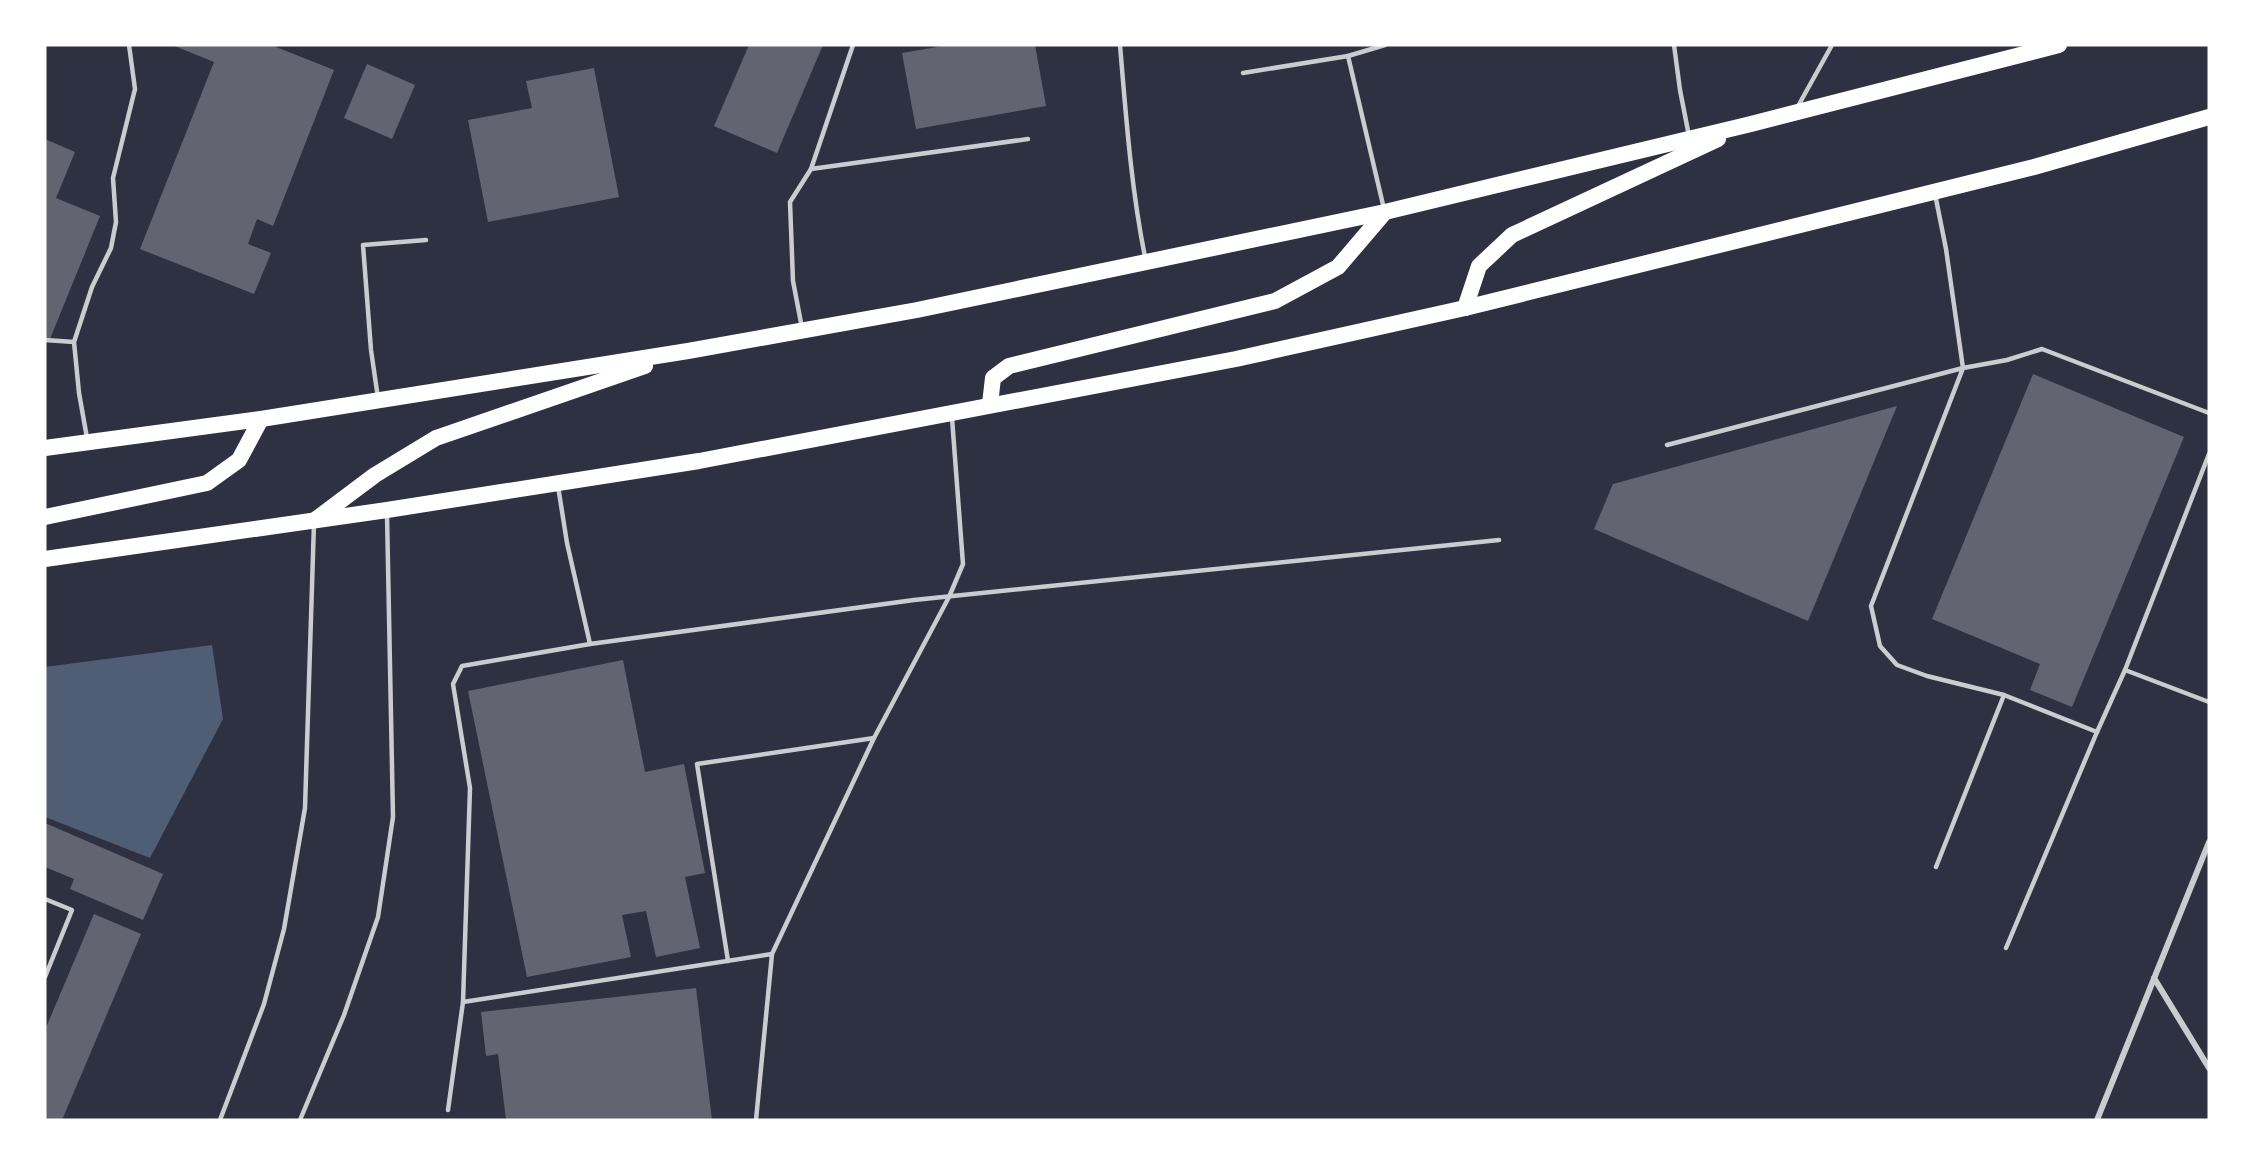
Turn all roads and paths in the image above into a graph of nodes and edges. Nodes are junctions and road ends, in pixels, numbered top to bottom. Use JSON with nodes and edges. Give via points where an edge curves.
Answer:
{"nodes":[{"id":1,"x":129,"y":45,"type":"edge"},
{"id":2,"x":853,"y":45,"type":"edge"},
{"id":3,"x":1120,"y":45,"type":"edge"},
{"id":4,"x":1385,"y":45,"type":"edge"},
{"id":5,"x":1674,"y":45,"type":"edge"},
{"id":6,"x":1832,"y":45,"type":"edge"},
{"id":7,"x":2059,"y":45,"type":"edge"},
{"id":8,"x":1348,"y":56,"type":"junction"},
{"id":9,"x":1242,"y":73,"type":"dead end"},
{"id":10,"x":1795,"y":113,"type":"junction"},
{"id":11,"x":2209,"y":117,"type":"edge"},
{"id":12,"x":1751,"y":124,"type":"junction"},
{"id":13,"x":1028,"y":139,"type":"dead end"},
{"id":14,"x":1690,"y":139,"type":"junction"},
{"id":15,"x":811,"y":169,"type":"junction"},
{"id":16,"x":1935,"y":192,"type":"junction"},
{"id":17,"x":1385,"y":212,"type":"junction"},
{"id":18,"x":426,"y":240,"type":"dead end"},
{"id":19,"x":1146,"y":263,"type":"junction"},
{"id":20,"x":1465,"y":308,"type":"junction"},
{"id":21,"x":803,"y":330,"type":"junction"},
{"id":22,"x":45,"y":340,"type":"edge"},
{"id":23,"x":74,"y":342,"type":"junction"},
{"id":24,"x":688,"y":351,"type":"junction"},
{"id":25,"x":1964,"y":368,"type":"junction"},
{"id":26,"x":378,"y":401,"type":"junction"},
{"id":27,"x":990,"y":404,"type":"junction"},
{"id":28,"x":952,"y":412,"type":"junction"},
{"id":29,"x":2209,"y":413,"type":"edge"},
{"id":30,"x":261,"y":419,"type":"junction"},
{"id":31,"x":88,"y":442,"type":"junction"},
{"id":32,"x":1667,"y":445,"type":"dead end"},
{"id":33,"x":45,"y":448,"type":"edge"},
{"id":34,"x":2209,"y":454,"type":"edge"},
{"id":35,"x":557,"y":483,"type":"junction"},
{"id":36,"x":387,"y":510,"type":"junction"},
{"id":37,"x":45,"y":517,"type":"edge"},
{"id":38,"x":314,"y":520,"type":"junction"},
{"id":39,"x":1499,"y":540,"type":"dead end"},
{"id":40,"x":45,"y":559,"type":"edge"},
{"id":41,"x":949,"y":597,"type":"junction"},
{"id":42,"x":590,"y":644,"type":"junction"},
{"id":43,"x":2125,"y":670,"type":"junction"},
{"id":44,"x":2004,"y":695,"type":"junction"},
{"id":45,"x":2209,"y":702,"type":"edge"},
{"id":46,"x":2097,"y":732,"type":"junction"},
{"id":47,"x":874,"y":738,"type":"junction"},
{"id":48,"x":2209,"y":842,"type":"edge"},
{"id":49,"x":1936,"y":867,"type":"dead end"},
{"id":50,"x":45,"y":899,"type":"edge"},
{"id":51,"x":2006,"y":948,"type":"dead end"},
{"id":52,"x":772,"y":954,"type":"junction"},
{"id":53,"x":728,"y":961,"type":"junction"},
{"id":54,"x":45,"y":976,"type":"edge"},
{"id":55,"x":2154,"y":978,"type":"junction"},
{"id":56,"x":463,"y":1002,"type":"junction"},
{"id":57,"x":2209,"y":1068,"type":"edge"},
{"id":58,"x":448,"y":1110,"type":"dead end"},
{"id":59,"x":220,"y":1120,"type":"edge"},
{"id":60,"x":300,"y":1120,"type":"edge"},
{"id":61,"x":756,"y":1120,"type":"edge"},
{"id":62,"x":2097,"y":1120,"type":"edge"}],
"edges":[{"from":1,"to":23,"type":"lane","via":[[135,89],[113,178],[116,222],[111,248],[92,287]]},
{"from":2,"to":15,"type":"lane"},
{"from":3,"to":19,"type":"lane","via":[[1136,213]]},
{"from":4,"to":8,"type":"lane"},
{"from":5,"to":14,"type":"lane"},
{"from":6,"to":10,"type":"lane"},
{"from":7,"to":10,"type":"highway"},
{"from":8,"to":9,"type":"lane"},
{"from":8,"to":17,"type":"lane"},
{"from":10,"to":12,"type":"highway"},
{"from":11,"to":16,"type":"highway"},
{"from":12,"to":14,"type":"highway"},
{"from":12,"to":20,"type":"highway","via":[[1512,234],[1479,266]]},
{"from":13,"to":15,"type":"lane"},
{"from":14,"to":17,"type":"highway"},
{"from":15,"to":21,"type":"lane","via":[[790,202],[793,281]]},
{"from":16,"to":20,"type":"highway"},
{"from":16,"to":25,"type":"lane"},
{"from":17,"to":19,"type":"highway"},
{"from":17,"to":27,"type":"highway","via":[[1338,267],[1275,301],[1009,366],[993,378]]},
{"from":18,"to":26,"type":"lane","via":[[363,245]]},
{"from":19,"to":21,"type":"highway"},
{"from":20,"to":27,"type":"highway","via":[[1236,358]]},
{"from":21,"to":24,"type":"highway"},
{"from":22,"to":23,"type":"lane"},
{"from":23,"to":31,"type":"lane"},
{"from":24,"to":26,"type":"highway"},
{"from":24,"to":38,"type":"highway","via":[[436,438],[375,475]]},
{"from":25,"to":29,"type":"lane","via":[[2042,349]]},
{"from":25,"to":32,"type":"lane"},
{"from":25,"to":44,"type":"lane","via":[[1870,606],[1880,646],[1897,665]]},
{"from":26,"to":30,"type":"highway"},
{"from":27,"to":28,"type":"highway"},
{"from":28,"to":35,"type":"highway","via":[[699,461]]},
{"from":28,"to":41,"type":"lane","via":[[963,564]]},
{"from":30,"to":31,"type":"highway"},
{"from":30,"to":37,"type":"highway","via":[[239,460],[207,483]]},
{"from":31,"to":33,"type":"highway"},
{"from":34,"to":43,"type":"lane"},
{"from":35,"to":36,"type":"highway"},
{"from":35,"to":42,"type":"lane"},
{"from":36,"to":38,"type":"highway"},
{"from":36,"to":60,"type":"lane","via":[[393,817],[378,917],[344,1015]]},
{"from":38,"to":40,"type":"highway"},
{"from":38,"to":59,"type":"lane","via":[[305,808],[279,951],[264,1004]]},
{"from":39,"to":41,"type":"lane"},
{"from":41,"to":42,"type":"lane"},
{"from":41,"to":47,"type":"lane"},
{"from":42,"to":56,"type":"lane","via":[[462,666],[453,684],[470,788]]},
{"from":43,"to":45,"type":"lane"},
{"from":43,"to":46,"type":"lane"},
{"from":44,"to":46,"type":"lane"},
{"from":44,"to":49,"type":"lane"},
{"from":46,"to":51,"type":"lane"},
{"from":47,"to":52,"type":"lane"},
{"from":47,"to":53,"type":"lane","via":[[697,764]]},
{"from":48,"to":55,"type":"street"},
{"from":50,"to":54,"type":"lane","via":[[72,910]]},
{"from":52,"to":53,"type":"lane"},
{"from":52,"to":61,"type":"lane"},
{"from":53,"to":56,"type":"lane"},
{"from":55,"to":57,"type":"street"},
{"from":55,"to":62,"type":"street"},
{"from":56,"to":58,"type":"lane"}]}
